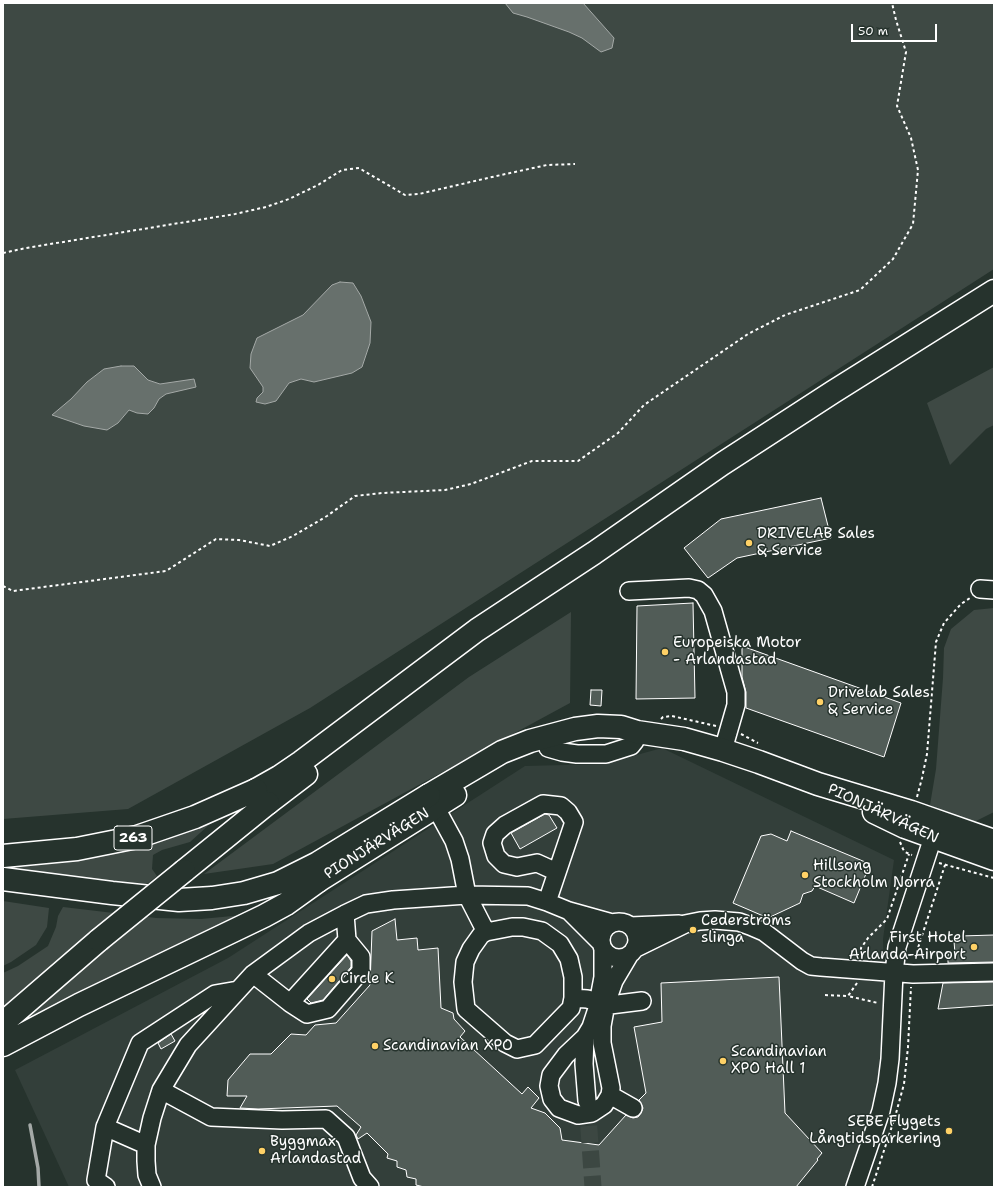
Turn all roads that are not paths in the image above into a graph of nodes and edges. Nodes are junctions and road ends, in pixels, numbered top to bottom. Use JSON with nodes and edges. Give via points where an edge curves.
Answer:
{"nodes":[{"id":1,"x":994,"y":291,"type":"edge"},
{"id":2,"x":629,"y":591,"type":"dead end"},
{"id":3,"x":636,"y":732,"type":"junction"},
{"id":4,"x":723,"y":750,"type":"junction"},
{"id":5,"x":262,"y":796,"type":"junction"},
{"id":6,"x":432,"y":801,"type":"junction"},
{"id":7,"x":936,"y":830,"type":"junction"},
{"id":8,"x":994,"y":841,"type":"edge"},
{"id":9,"x":3,"y":856,"type":"edge"},
{"id":10,"x":994,"y":859,"type":"edge"},
{"id":11,"x":557,"y":872,"type":"junction"},
{"id":12,"x":3,"y":879,"type":"edge"},
{"id":13,"x":318,"y":881,"type":"junction"},
{"id":14,"x":3,"y":892,"type":"edge"},
{"id":15,"x":467,"y":895,"type":"junction"},
{"id":16,"x":547,"y":902,"type":"junction"},
{"id":17,"x":569,"y":911,"type":"junction"},
{"id":18,"x":345,"y":914,"type":"junction"},
{"id":19,"x":612,"y":923,"type":"junction"},
{"id":20,"x":685,"y":924,"type":"junction"},
{"id":21,"x":630,"y":926,"type":"junction"},
{"id":22,"x":486,"y":932,"type":"junction"},
{"id":23,"x":346,"y":940,"type":"junction"},
{"id":24,"x":602,"y":946,"type":"junction"},
{"id":25,"x":632,"y":952,"type":"junction"},
{"id":26,"x":994,"y":972,"type":"edge"},
{"id":27,"x":894,"y":973,"type":"junction"},
{"id":28,"x":253,"y":974,"type":"junction"},
{"id":29,"x":238,"y":990,"type":"junction"},
{"id":30,"x":573,"y":998,"type":"junction"},
{"id":31,"x":642,"y":1001,"type":"dead end"},
{"id":32,"x":290,"y":1003,"type":"junction"},
{"id":33,"x":602,"y":1003,"type":"junction"},
{"id":34,"x":3,"y":1023,"type":"edge"},
{"id":35,"x":585,"y":1037,"type":"junction"},
{"id":36,"x":602,"y":1043,"type":"junction"},
{"id":37,"x":3,"y":1045,"type":"edge"},
{"id":38,"x":160,"y":1090,"type":"junction"},
{"id":39,"x":610,"y":1095,"type":"junction"},
{"id":40,"x":633,"y":1108,"type":"dead end"},
{"id":41,"x":105,"y":1128,"type":"junction"},
{"id":42,"x":146,"y":1145,"type":"junction"},
{"id":43,"x":146,"y":1183,"type":"edge"},
{"id":44,"x":106,"y":1187,"type":"edge"},
{"id":45,"x":370,"y":1187,"type":"edge"},
{"id":46,"x":855,"y":1187,"type":"edge"}],
"edges":[{"from":1,"to":5,"type":"main road","number":"263","via":[[833,392],[477,630],[279,777]]},
{"from":2,"to":4,"type":"street","via":[[689,588],[698,590],[713,610],[736,692],[736,705]]},
{"from":3,"to":4,"type":"main road","name":"PIONJÄRVÄGEN","via":[[684,739]]},
{"from":3,"to":6,"type":"main road","name":"PIONJÄRVÄGEN","via":[[574,741],[548,748],[513,761]]},
{"from":3,"to":6,"type":"main road","name":"PIONJÄRVÄGEN","via":[[621,727],[598,726],[575,729],[530,741],[502,752]]},
{"from":4,"to":7,"type":"main road","name":"PIONJÄRVÄGEN"},
{"from":5,"to":9,"type":"main road","number":"263","via":[[137,837],[77,849]]},
{"from":5,"to":34,"type":"main road","number":"263","bridge":true,"via":[[184,870]]},
{"from":6,"to":12,"type":"main road","via":[[307,869],[278,883],[244,893],[179,900]]},
{"from":6,"to":13,"type":"main road","name":"PIONJÄRVÄGEN"},
{"from":6,"to":15,"type":"street","name":"PIONJÄRVÄGEN","via":[[457,849]]},
{"from":7,"to":8,"type":"main road","name":"PIONJÄRVÄGEN"},
{"from":7,"to":10,"type":"main road","name":"PIONJÄRVÄGEN"},
{"from":7,"to":27,"type":"street","via":[[897,947]]},
{"from":11,"to":11,"type":"street","via":[[574,822],[561,806],[543,804],[494,834],[492,844],[496,856],[504,864],[517,867],[538,863]]},
{"from":11,"to":16,"type":"street"},
{"from":13,"to":14,"type":"main road","via":[[229,908],[194,912],[174,912]]},
{"from":13,"to":37,"type":"main road","via":[[264,916],[73,1008]]},
{"from":15,"to":16,"type":"street","via":[[528,896]]},
{"from":15,"to":18,"type":"street","via":[[366,904]]},
{"from":15,"to":22,"type":"street","name":"PIONJÄRVÄGEN"},
{"from":16,"to":17,"type":"street"},
{"from":17,"to":19,"type":"street"},
{"from":17,"to":24,"type":"street"},
{"from":18,"to":23,"type":"street"},
{"from":18,"to":28,"type":"street","via":[[309,933]]},
{"from":19,"to":21,"type":"street"},
{"from":19,"to":24,"type":"street","via":[[601,936]]},
{"from":20,"to":21,"type":"street"},
{"from":20,"to":25,"type":"street"},
{"from":20,"to":27,"type":"street","via":[[715,920],[739,922],[764,932],[811,966]]},
{"from":21,"to":25,"type":"street","via":[[636,936]]},
{"from":22,"to":30,"type":"street","via":[[523,927],[542,932],[560,944],[569,960],[573,977]]},
{"from":22,"to":30,"type":"street","via":[[471,949],[466,962],[463,982],[466,1009],[505,1043],[517,1049],[535,1045],[571,1008]]},
{"from":23,"to":32,"type":"street"},
{"from":23,"to":32,"type":"street","via":[[361,957],[361,971],[328,1009],[307,1014]]},
{"from":24,"to":25,"type":"street","via":[[608,955],[615,958],[623,958]]},
{"from":24,"to":33,"type":"street"},
{"from":25,"to":33,"type":"street"},
{"from":26,"to":27,"type":"street"},
{"from":27,"to":46,"type":"street","via":[[887,1083],[881,1111]]},
{"from":28,"to":29,"type":"street"},
{"from":28,"to":32,"type":"street"},
{"from":29,"to":38,"type":"street","via":[[188,1045]]},
{"from":29,"to":41,"type":"street","via":[[214,994],[140,1043]]},
{"from":30,"to":33,"type":"street"},
{"from":31,"to":33,"type":"street","via":[[610,1005]]},
{"from":33,"to":35,"type":"street"},
{"from":33,"to":36,"type":"street"},
{"from":35,"to":36,"type":"street","via":[[587,1101],[590,1063]]},
{"from":35,"to":39,"type":"street","via":[[566,1055],[551,1075],[549,1086],[552,1098],[559,1108],[578,1115],[592,1113],[604,1105]]},
{"from":36,"to":39,"type":"street","via":[[611,1088]]},
{"from":38,"to":42,"type":"street"},
{"from":38,"to":45,"type":"street","via":[[211,1117],[326,1119],[346,1137],[362,1178]]},
{"from":39,"to":40,"type":"street"},
{"from":41,"to":42,"type":"street"},
{"from":41,"to":44,"type":"street","via":[[96,1180]]},
{"from":42,"to":43,"type":"street"}]}
